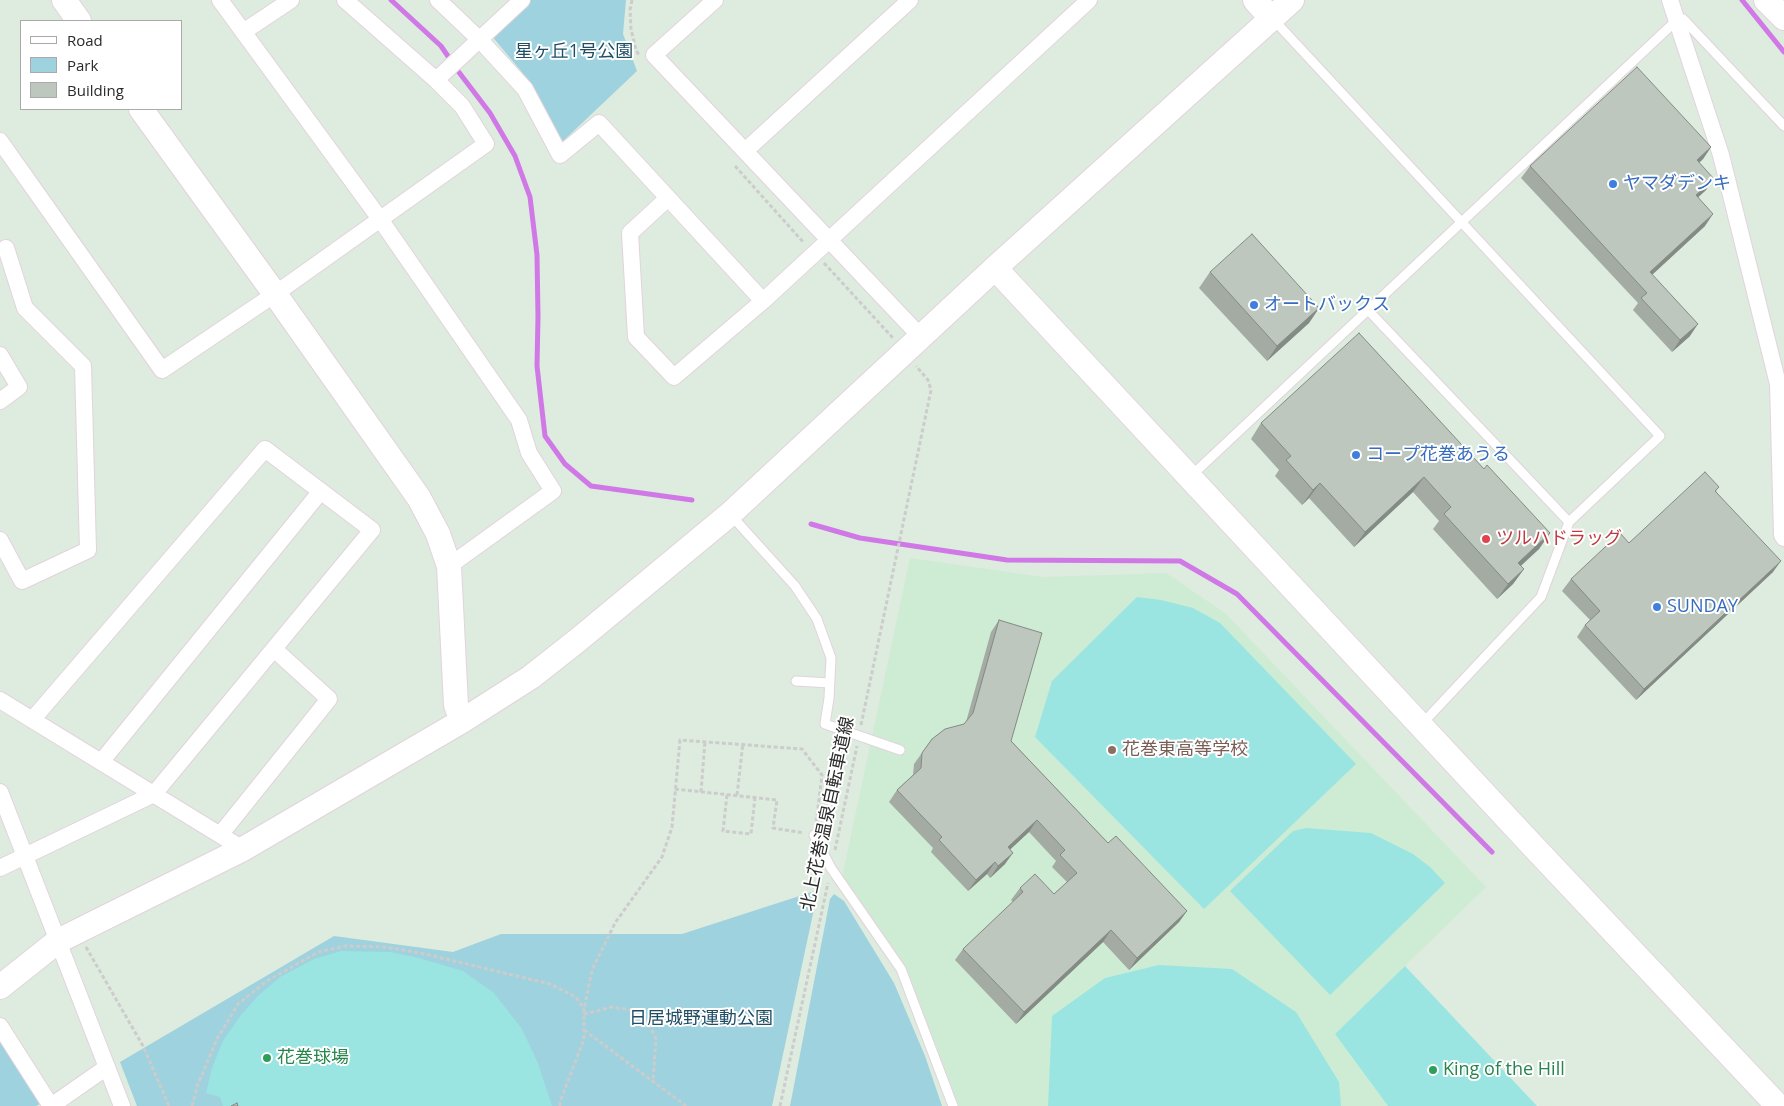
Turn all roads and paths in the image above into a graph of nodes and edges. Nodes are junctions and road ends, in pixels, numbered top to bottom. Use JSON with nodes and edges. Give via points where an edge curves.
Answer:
{"nodes":[{"id":1,"x":64,"y":0,"type":"edge"},
{"id":2,"x":220,"y":0,"type":"edge"},
{"id":3,"x":291,"y":0,"type":"edge"},
{"id":4,"x":345,"y":0,"type":"edge"},
{"id":5,"x":438,"y":0,"type":"edge"},
{"id":6,"x":522,"y":0,"type":"edge"},
{"id":7,"x":715,"y":0,"type":"edge"},
{"id":8,"x":910,"y":0,"type":"edge"},
{"id":9,"x":1089,"y":0,"type":"edge"},
{"id":10,"x":1255,"y":0,"type":"edge"},
{"id":11,"x":1292,"y":0,"type":"edge"},
{"id":12,"x":1670,"y":0,"type":"edge"},
{"id":13,"x":1766,"y":0,"type":"edge"},
{"id":14,"x":1272,"y":18,"type":"junction"},
{"id":15,"x":1784,"y":18,"type":"edge"},
{"id":16,"x":1678,"y":19,"type":"junction"},
{"id":17,"x":78,"y":20,"type":"edge"},
{"id":18,"x":243,"y":32,"type":"junction"},
{"id":19,"x":480,"y":40,"type":"junction"},
{"id":20,"x":436,"y":80,"type":"junction"},
{"id":21,"x":142,"y":110,"type":"edge"},
{"id":22,"x":1784,"y":126,"type":"edge"},
{"id":23,"x":0,"y":141,"type":"edge"},
{"id":24,"x":745,"y":151,"type":"junction"},
{"id":25,"x":668,"y":198,"type":"junction"},
{"id":26,"x":380,"y":219,"type":"junction"},
{"id":27,"x":1461,"y":222,"type":"junction"},
{"id":28,"x":829,"y":241,"type":"junction"},
{"id":29,"x":6,"y":248,"type":"dead end"},
{"id":30,"x":995,"y":268,"type":"junction"},
{"id":31,"x":275,"y":294,"type":"junction"},
{"id":32,"x":763,"y":302,"type":"junction"},
{"id":33,"x":1368,"y":310,"type":"junction"},
{"id":34,"x":921,"y":337,"type":"junction"},
{"id":35,"x":0,"y":354,"type":"edge"},
{"id":36,"x":0,"y":401,"type":"edge"},
{"id":37,"x":1190,"y":477,"type":"junction"},
{"id":38,"x":321,"y":491,"type":"junction"},
{"id":39,"x":730,"y":514,"type":"junction"},
{"id":40,"x":1569,"y":522,"type":"junction"},
{"id":41,"x":902,"y":528,"type":"dead end"},
{"id":42,"x":1784,"y":538,"type":"edge"},
{"id":43,"x":0,"y":540,"type":"edge"},
{"id":44,"x":449,"y":566,"type":"junction"},
{"id":45,"x":274,"y":649,"type":"junction"},
{"id":46,"x":796,"y":681,"type":"dead end"},
{"id":47,"x":830,"y":683,"type":"junction"},
{"id":48,"x":0,"y":700,"type":"edge"},
{"id":49,"x":32,"y":720,"type":"junction"},
{"id":50,"x":462,"y":721,"type":"junction"},
{"id":51,"x":1421,"y":726,"type":"junction"},
{"id":52,"x":859,"y":736,"type":"junction"},
{"id":53,"x":705,"y":741,"type":"junction"},
{"id":54,"x":743,"y":744,"type":"junction"},
{"id":55,"x":900,"y":750,"type":"dead end"},
{"id":56,"x":101,"y":762,"type":"junction"},
{"id":57,"x":675,"y":789,"type":"junction"},
{"id":58,"x":0,"y":792,"type":"edge"},
{"id":59,"x":701,"y":792,"type":"junction"},
{"id":60,"x":154,"y":794,"type":"junction"},
{"id":61,"x":727,"y":794,"type":"junction"},
{"id":62,"x":737,"y":795,"type":"junction"},
{"id":63,"x":755,"y":797,"type":"junction"},
{"id":64,"x":220,"y":834,"type":"junction"},
{"id":65,"x":814,"y":835,"type":"junction"},
{"id":66,"x":243,"y":849,"type":"junction"},
{"id":67,"x":25,"y":855,"type":"junction"},
{"id":68,"x":0,"y":868,"type":"edge"},
{"id":69,"x":831,"y":868,"type":"junction"},
{"id":70,"x":68,"y":936,"type":"junction"},
{"id":71,"x":0,"y":987,"type":"edge"},
{"id":72,"x":584,"y":1011,"type":"junction"},
{"id":73,"x":0,"y":1026,"type":"edge"},
{"id":74,"x":584,"y":1029,"type":"junction"},
{"id":75,"x":107,"y":1067,"type":"junction"},
{"id":76,"x":653,"y":1082,"type":"junction"},
{"id":77,"x":51,"y":1106,"type":"edge"},
{"id":78,"x":122,"y":1106,"type":"edge"},
{"id":79,"x":169,"y":1106,"type":"edge"},
{"id":80,"x":192,"y":1106,"type":"edge"},
{"id":81,"x":560,"y":1106,"type":"edge"},
{"id":82,"x":686,"y":1106,"type":"edge"},
{"id":83,"x":780,"y":1106,"type":"edge"},
{"id":84,"x":953,"y":1106,"type":"edge"},
{"id":85,"x":1778,"y":1106,"type":"edge"}],
"edges":[{"from":1,"to":17,"type":"street"},
{"from":2,"to":18,"type":"street"},
{"from":3,"to":18,"type":"street"},
{"from":4,"to":20,"type":"street"},
{"from":5,"to":19,"type":"street"},
{"from":6,"to":19,"type":"street"},
{"from":7,"to":24,"type":"street","via":[[654,55]]},
{"from":8,"to":24,"type":"street"},
{"from":9,"to":28,"type":"street"},
{"from":10,"to":14,"type":"street"},
{"from":11,"to":14,"type":"street"},
{"from":12,"to":16,"type":"street"},
{"from":13,"to":15,"type":"street"},
{"from":14,"to":27,"type":"lane"},
{"from":14,"to":30,"type":"street"},
{"from":16,"to":22,"type":"lane","via":[[1688,23]]},
{"from":16,"to":27,"type":"lane"},
{"from":16,"to":42,"type":"street","via":[[1721,156],[1778,384]]},
{"from":18,"to":26,"type":"street"},
{"from":19,"to":20,"type":"street"},
{"from":19,"to":25,"type":"street","via":[[525,89],[560,155],[599,123]]},
{"from":20,"to":26,"type":"street","via":[[462,106],[486,144]]},
{"from":21,"to":31,"type":"street"},
{"from":23,"to":31,"type":"street","via":[[162,370]]},
{"from":24,"to":28,"type":"street"},
{"from":25,"to":32,"type":"street"},
{"from":25,"to":32,"type":"street","via":[[630,233],[636,336],[674,378]]},
{"from":26,"to":31,"type":"street"},
{"from":26,"to":44,"type":"street","via":[[519,420],[529,453],[553,491]]},
{"from":27,"to":33,"type":"lane"},
{"from":27,"to":40,"type":"lane","via":[[1660,436]]},
{"from":28,"to":32,"type":"street"},
{"from":28,"to":34,"type":"street"},
{"from":29,"to":43,"type":"street","via":[[25,308],[83,366],[88,550],[22,581]]},
{"from":30,"to":34,"type":"street"},
{"from":30,"to":37,"type":"street"},
{"from":31,"to":44,"type":"street","via":[[419,498],[438,534]]},
{"from":33,"to":37,"type":"lane"},
{"from":33,"to":40,"type":"lane"},
{"from":34,"to":39,"type":"street"},
{"from":35,"to":36,"type":"street","via":[[19,387]]},
{"from":37,"to":51,"type":"street"},
{"from":38,"to":45,"type":"street","via":[[372,530]]},
{"from":38,"to":49,"type":"street","via":[[265,449]]},
{"from":38,"to":56,"type":"street"},
{"from":39,"to":47,"type":"lane","via":[[795,586],[817,619],[831,658]]},
{"from":39,"to":50,"type":"street","via":[[531,677]]},
{"from":40,"to":51,"type":"lane","via":[[1541,597]]},
{"from":41,"to":52,"type":"path","name":"北上花巻温泉自転車道線"},
{"from":44,"to":50,"type":"street","via":[[456,705]]},
{"from":45,"to":60,"type":"street"},
{"from":45,"to":64,"type":"street","via":[[329,699]]},
{"from":46,"to":47,"type":"lane"},
{"from":47,"to":52,"type":"lane","via":[[825,724]]},
{"from":48,"to":49,"type":"street"},
{"from":49,"to":56,"type":"street"},
{"from":50,"to":66,"type":"street"},
{"from":51,"to":85,"type":"street"},
{"from":52,"to":55,"type":"lane"},
{"from":52,"to":69,"type":"path","name":"北上花巻温泉自転車道線"},
{"from":53,"to":54,"type":"path"},
{"from":53,"to":57,"type":"path","via":[[680,740]]},
{"from":53,"to":59,"type":"path"},
{"from":54,"to":62,"type":"path"},
{"from":54,"to":65,"type":"path","via":[[802,748],[822,776]]},
{"from":56,"to":60,"type":"street"},
{"from":57,"to":59,"type":"path"},
{"from":57,"to":72,"type":"path","via":[[672,827],[662,857],[615,922],[592,970]]},
{"from":58,"to":67,"type":"street"},
{"from":59,"to":61,"type":"path"},
{"from":60,"to":64,"type":"street"},
{"from":60,"to":67,"type":"street"},
{"from":61,"to":62,"type":"path"},
{"from":61,"to":63,"type":"path","via":[[723,831],[751,834]]},
{"from":62,"to":63,"type":"path"},
{"from":63,"to":65,"type":"path","via":[[777,800],[773,828]]},
{"from":64,"to":66,"type":"street"},
{"from":65,"to":69,"type":"lane"},
{"from":66,"to":70,"type":"street"},
{"from":67,"to":68,"type":"street"},
{"from":67,"to":70,"type":"street"},
{"from":69,"to":83,"type":"path","name":"北上花巻温泉自転車道線"},
{"from":69,"to":84,"type":"lane","via":[[901,969]]},
{"from":70,"to":71,"type":"street"},
{"from":70,"to":75,"type":"street"},
{"from":70,"to":79,"type":"path","via":[[143,1046]]},
{"from":72,"to":74,"type":"path"},
{"from":72,"to":76,"type":"path","via":[[612,1007],[632,1010],[648,1022],[656,1039]]},
{"from":72,"to":80,"type":"path","via":[[576,997],[550,984],[426,954],[386,946],[345,946],[318,952],[267,981],[238,1004],[217,1039]]},
{"from":73,"to":77,"type":"street"},
{"from":74,"to":76,"type":"path"},
{"from":74,"to":81,"type":"path","via":[[584,1040]]},
{"from":75,"to":77,"type":"street"},
{"from":75,"to":78,"type":"street"},
{"from":76,"to":82,"type":"path"}]}
